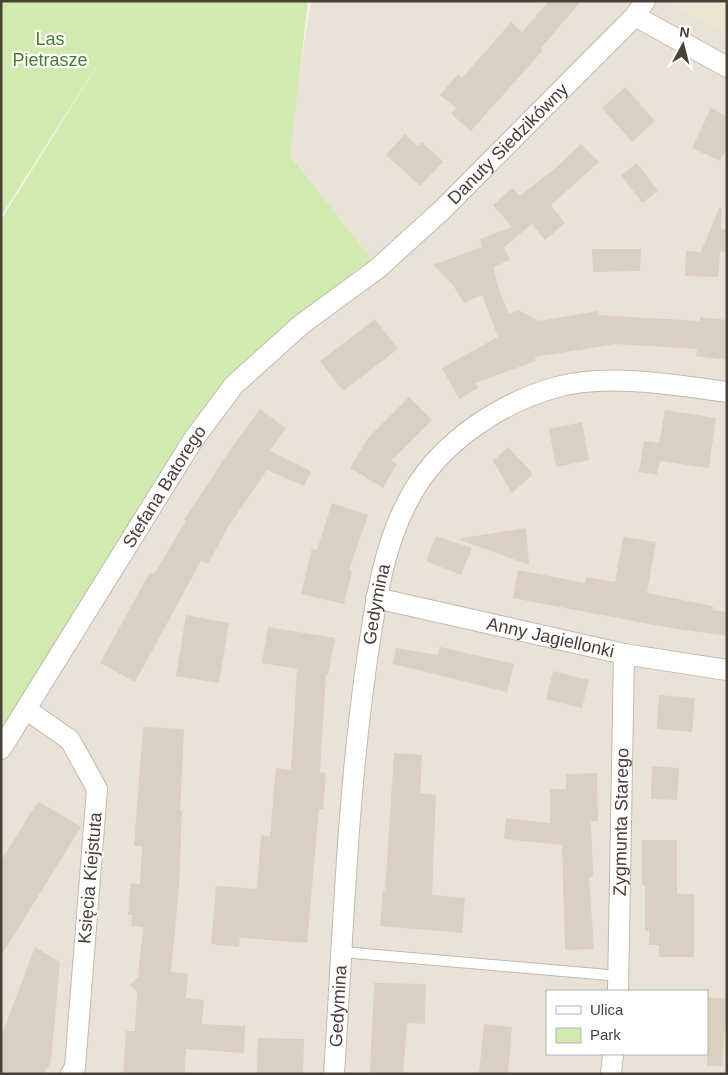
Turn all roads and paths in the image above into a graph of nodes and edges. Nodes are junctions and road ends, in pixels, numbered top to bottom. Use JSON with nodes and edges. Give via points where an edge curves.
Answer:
{"nodes":[{"id":1,"x":640,"y":9,"type":"edge"},
{"id":2,"x":727,"y":68,"type":"edge"},
{"id":3,"x":377,"y":269,"type":"joint"},
{"id":4,"x":727,"y":392,"type":"edge"},
{"id":5,"x":376,"y":598,"type":"junction"},
{"id":6,"x":624,"y":654,"type":"junction"},
{"id":7,"x":727,"y":670,"type":"edge"},
{"id":8,"x":27,"y":710,"type":"junction"},
{"id":9,"x":1,"y":749,"type":"edge"},
{"id":10,"x":342,"y":952,"type":"junction"},
{"id":11,"x":619,"y":984,"type":"edge"},
{"id":12,"x":613,"y":1055,"type":"edge"},
{"id":13,"x":71,"y":1074,"type":"edge"},
{"id":14,"x":334,"y":1074,"type":"edge"},
{"id":15,"x":611,"y":1074,"type":"edge"}],
"edges":[{"from":1,"to":2,"type":"street","name":"Danuty Siedzikówny"},
{"from":1,"to":3,"type":"street","name":"Danuty Siedzikówny","via":[[441,211]]},
{"from":3,"to":8,"type":"street","name":"Stefana Batorego","via":[[302,324],[234,385],[193,440]]},
{"from":4,"to":5,"type":"street","name":"Gedymina","via":[[600,380],[541,392],[480,423],[444,454],[414,490],[398,521]]},
{"from":5,"to":6,"type":"street","name":"Anny Jagiellonki"},
{"from":5,"to":10,"type":"street","name":"Gedymina","via":[[356,740]]},
{"from":6,"to":7,"type":"street","name":"Anny Jagiellonki"},
{"from":6,"to":11,"type":"street","name":"Zygmunta Starego"},
{"from":8,"to":9,"type":"street","name":"Stefana Batorego"},
{"from":8,"to":13,"type":"street","name":"Księcia Kiejstuta","via":[[70,740],[98,789],[75,1067]]},
{"from":10,"to":11,"type":"lane"},
{"from":10,"to":14,"type":"street","name":"Gedymina"},
{"from":12,"to":15,"type":"street"}]}
